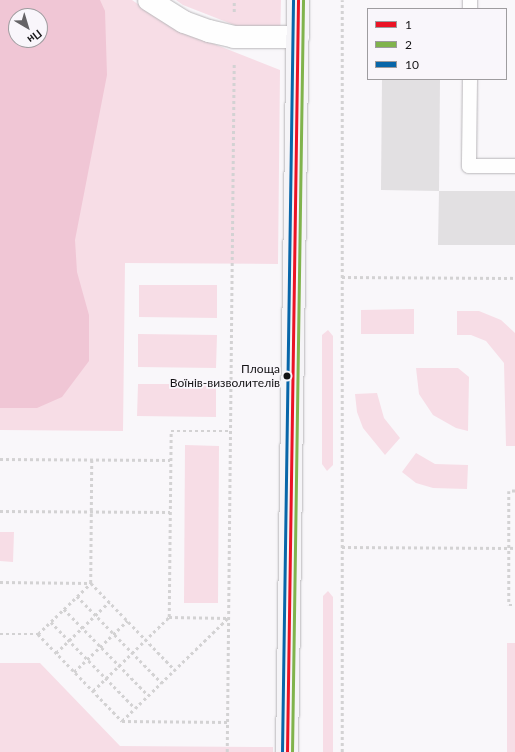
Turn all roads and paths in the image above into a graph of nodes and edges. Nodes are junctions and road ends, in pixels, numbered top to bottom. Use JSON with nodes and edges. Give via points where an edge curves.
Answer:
{"nodes":[{"id":1,"x":150,"y":0,"type":"edge"},
{"id":2,"x":298,"y":0,"type":"edge"},
{"id":3,"x":342,"y":0,"type":"edge"},
{"id":4,"x":234,"y":37,"type":"junction"},
{"id":5,"x":298,"y":37,"type":"junction"},
{"id":6,"x":470,"y":80,"type":"edge"},
{"id":7,"x":515,"y":166,"type":"edge"},
{"id":8,"x":342,"y":277,"type":"junction"},
{"id":9,"x":515,"y":278,"type":"edge"},
{"id":10,"x":230,"y":431,"type":"junction"},
{"id":11,"x":0,"y":459,"type":"edge"},
{"id":12,"x":92,"y":460,"type":"junction"},
{"id":13,"x":170,"y":460,"type":"junction"},
{"id":14,"x":515,"y":491,"type":"edge"},
{"id":15,"x":0,"y":511,"type":"edge"},
{"id":16,"x":92,"y":512,"type":"junction"},
{"id":17,"x":170,"y":512,"type":"junction"},
{"id":18,"x":342,"y":547,"type":"junction"},
{"id":19,"x":509,"y":548,"type":"junction"},
{"id":20,"x":515,"y":548,"type":"edge"},
{"id":21,"x":0,"y":582,"type":"edge"},
{"id":22,"x":91,"y":583,"type":"junction"},
{"id":23,"x":77,"y":596,"type":"junction"},
{"id":24,"x":109,"y":602,"type":"junction"},
{"id":25,"x":515,"y":605,"type":"edge"},
{"id":26,"x":64,"y":609,"type":"junction"},
{"id":27,"x":96,"y":615,"type":"junction"},
{"id":28,"x":169,"y":617,"type":"junction"},
{"id":29,"x":229,"y":618,"type":"junction"},
{"id":30,"x":127,"y":621,"type":"junction"},
{"id":31,"x":51,"y":622,"type":"junction"},
{"id":32,"x":82,"y":627,"type":"junction"},
{"id":33,"x":0,"y":634,"type":"edge"},
{"id":34,"x":38,"y":634,"type":"junction"},
{"id":35,"x":114,"y":634,"type":"junction"},
{"id":36,"x":69,"y":640,"type":"junction"},
{"id":37,"x":146,"y":640,"type":"junction"},
{"id":38,"x":101,"y":646,"type":"junction"},
{"id":39,"x":132,"y":652,"type":"junction"},
{"id":40,"x":56,"y":653,"type":"junction"},
{"id":41,"x":88,"y":659,"type":"junction"},
{"id":42,"x":120,"y":666,"type":"junction"},
{"id":43,"x":175,"y":670,"type":"junction"},
{"id":44,"x":74,"y":672,"type":"junction"},
{"id":45,"x":106,"y":678,"type":"junction"},
{"id":46,"x":162,"y":683,"type":"junction"},
{"id":47,"x":93,"y":691,"type":"junction"},
{"id":48,"x":148,"y":695,"type":"junction"},
{"id":49,"x":135,"y":708,"type":"junction"},
{"id":50,"x":122,"y":721,"type":"junction"},
{"id":51,"x":228,"y":722,"type":"junction"},
{"id":52,"x":227,"y":752,"type":"edge"},
{"id":53,"x":287,"y":752,"type":"edge"},
{"id":54,"x":342,"y":752,"type":"edge"}],
"edges":[{"from":1,"to":4,"type":"street","via":[[184,22]]},
{"from":2,"to":5,"type":"main road"},
{"from":3,"to":8,"type":"path"},
{"from":4,"to":5,"type":"street"},
{"from":4,"to":10,"type":"path"},
{"from":5,"to":53,"type":"main road","via":[[290,377]]},
{"from":6,"to":7,"type":"lane","via":[[469,166]]},
{"from":8,"to":9,"type":"path"},
{"from":8,"to":18,"type":"path"},
{"from":10,"to":13,"type":"path","via":[[171,431]]},
{"from":10,"to":29,"type":"path"},
{"from":11,"to":12,"type":"path"},
{"from":12,"to":13,"type":"path"},
{"from":12,"to":16,"type":"path"},
{"from":13,"to":17,"type":"path"},
{"from":14,"to":19,"type":"path","via":[[509,491]]},
{"from":15,"to":16,"type":"path"},
{"from":16,"to":17,"type":"path"},
{"from":16,"to":22,"type":"path"},
{"from":17,"to":28,"type":"path"},
{"from":18,"to":19,"type":"path"},
{"from":18,"to":54,"type":"path"},
{"from":19,"to":20,"type":"path"},
{"from":19,"to":25,"type":"path","via":[[510,605]]},
{"from":21,"to":22,"type":"path"},
{"from":22,"to":23,"type":"path"},
{"from":22,"to":24,"type":"path"},
{"from":23,"to":26,"type":"path"},
{"from":23,"to":27,"type":"path"},
{"from":24,"to":27,"type":"path"},
{"from":24,"to":30,"type":"path"},
{"from":26,"to":31,"type":"path"},
{"from":26,"to":32,"type":"path"},
{"from":27,"to":32,"type":"path"},
{"from":27,"to":35,"type":"path"},
{"from":28,"to":29,"type":"path"},
{"from":28,"to":37,"type":"path"},
{"from":29,"to":43,"type":"path"},
{"from":29,"to":51,"type":"path"},
{"from":30,"to":35,"type":"path"},
{"from":30,"to":37,"type":"path"},
{"from":31,"to":34,"type":"path"},
{"from":31,"to":36,"type":"path"},
{"from":32,"to":36,"type":"path"},
{"from":32,"to":38,"type":"path"},
{"from":33,"to":34,"type":"path"},
{"from":34,"to":40,"type":"path"},
{"from":35,"to":38,"type":"path"},
{"from":35,"to":39,"type":"path"},
{"from":36,"to":40,"type":"path"},
{"from":36,"to":41,"type":"path"},
{"from":37,"to":39,"type":"path"},
{"from":37,"to":43,"type":"path"},
{"from":38,"to":41,"type":"path"},
{"from":38,"to":42,"type":"path"},
{"from":39,"to":42,"type":"path"},
{"from":39,"to":46,"type":"path"},
{"from":40,"to":44,"type":"path"},
{"from":41,"to":44,"type":"path"},
{"from":41,"to":45,"type":"path"},
{"from":42,"to":45,"type":"path"},
{"from":42,"to":48,"type":"path"},
{"from":43,"to":46,"type":"path"},
{"from":44,"to":47,"type":"path"},
{"from":45,"to":47,"type":"path"},
{"from":45,"to":49,"type":"path"},
{"from":46,"to":48,"type":"path"},
{"from":47,"to":50,"type":"path"},
{"from":48,"to":49,"type":"path"},
{"from":49,"to":50,"type":"path"},
{"from":50,"to":51,"type":"path"},
{"from":51,"to":52,"type":"path"}]}
